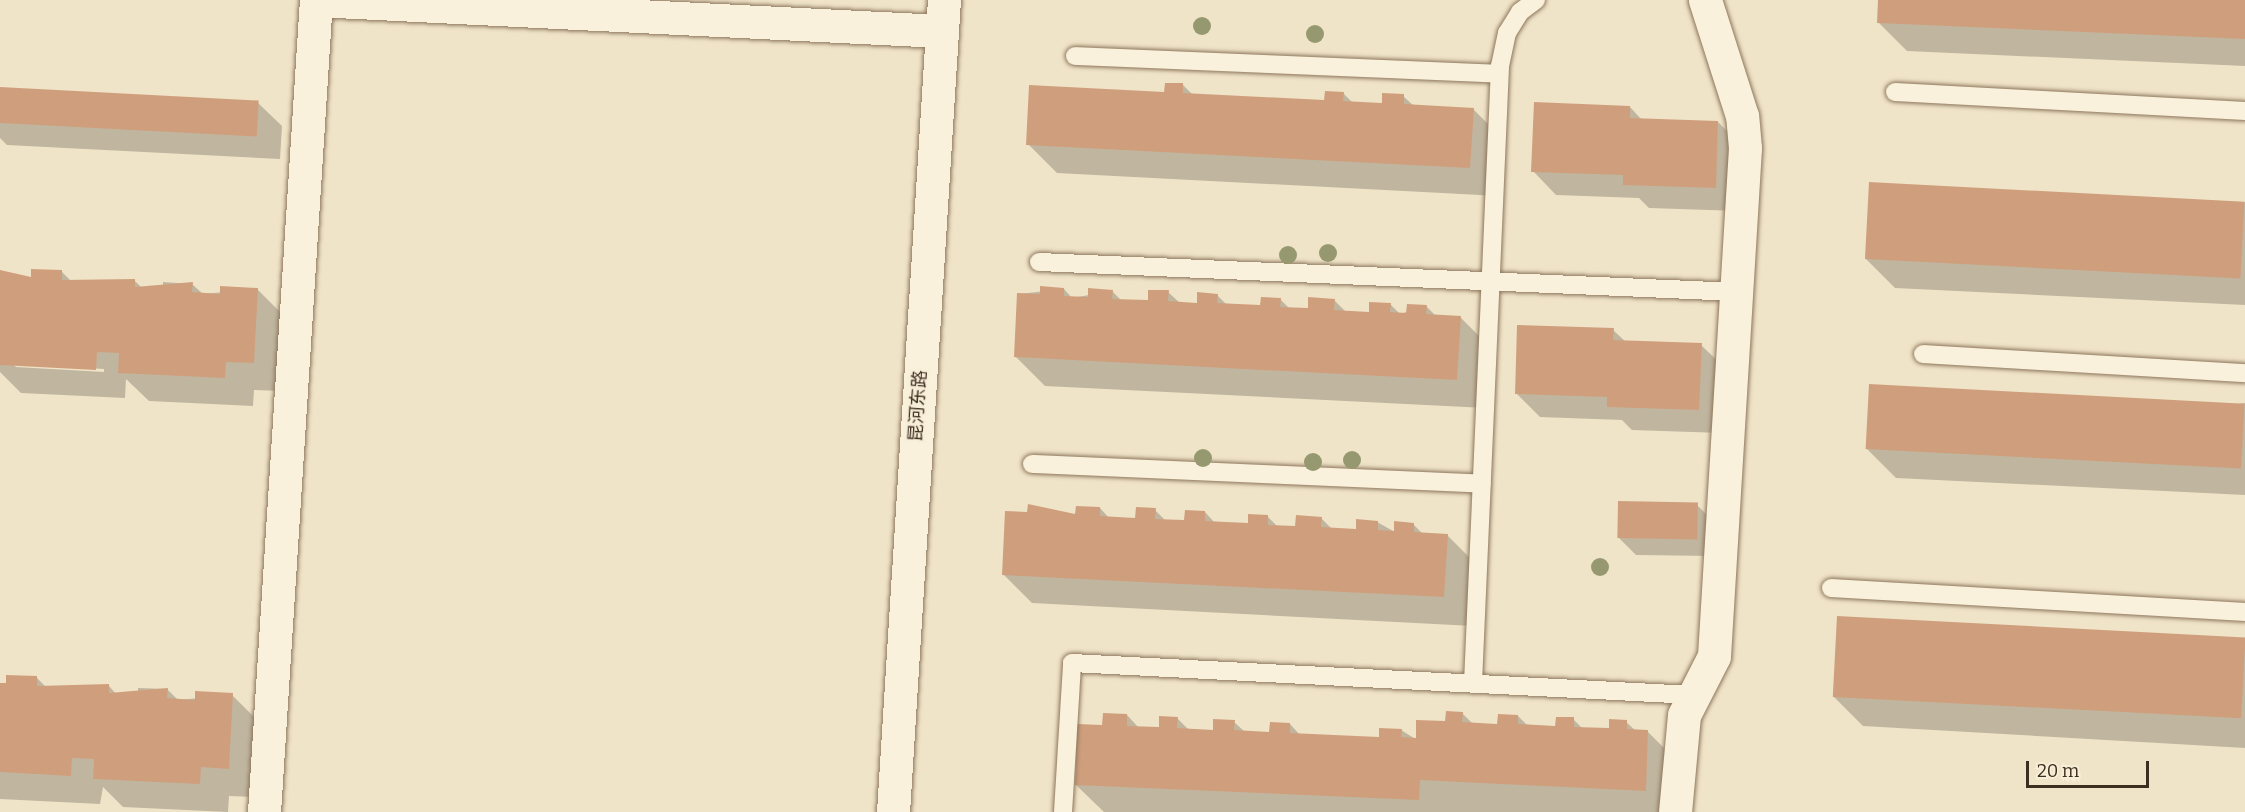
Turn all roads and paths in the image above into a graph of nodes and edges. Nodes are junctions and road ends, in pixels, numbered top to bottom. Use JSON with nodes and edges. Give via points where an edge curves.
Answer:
{"nodes":[{"id":1,"x":316,"y":0,"type":"edge"},
{"id":2,"x":1536,"y":0,"type":"edge"},
{"id":3,"x":1705,"y":0,"type":"edge"},
{"id":4,"x":943,"y":16,"type":"edge"},
{"id":5,"x":1075,"y":56,"type":"dead end"},
{"id":6,"x":1499,"y":74,"type":"junction"},
{"id":7,"x":1895,"y":92,"type":"dead end"},
{"id":8,"x":2245,"y":111,"type":"edge"},
{"id":9,"x":1039,"y":261,"type":"dead end"},
{"id":10,"x":1490,"y":281,"type":"junction"},
{"id":11,"x":1736,"y":292,"type":"junction"},
{"id":12,"x":1923,"y":354,"type":"dead end"},
{"id":13,"x":2245,"y":373,"type":"edge"},
{"id":14,"x":1032,"y":464,"type":"dead end"},
{"id":15,"x":1482,"y":484,"type":"junction"},
{"id":16,"x":1831,"y":588,"type":"dead end"},
{"id":17,"x":2245,"y":612,"type":"edge"},
{"id":18,"x":1473,"y":683,"type":"junction"},
{"id":19,"x":1694,"y":695,"type":"junction"},
{"id":20,"x":264,"y":812,"type":"edge"},
{"id":21,"x":893,"y":812,"type":"edge"},
{"id":22,"x":1063,"y":812,"type":"edge"},
{"id":23,"x":1675,"y":812,"type":"edge"}],
"edges":[{"from":1,"to":4,"type":"street"},
{"from":1,"to":20,"type":"street"},
{"from":2,"to":6,"type":"lane","via":[[1520,12],[1507,33]]},
{"from":3,"to":11,"type":"street","via":[[1742,116]]},
{"from":4,"to":21,"type":"street","name":"昆河东路"},
{"from":5,"to":6,"type":"lane"},
{"from":6,"to":10,"type":"lane"},
{"from":7,"to":8,"type":"lane"},
{"from":9,"to":10,"type":"lane"},
{"from":10,"to":11,"type":"lane"},
{"from":10,"to":15,"type":"lane"},
{"from":11,"to":19,"type":"street","via":[[1714,656]]},
{"from":12,"to":13,"type":"lane"},
{"from":14,"to":15,"type":"lane"},
{"from":15,"to":18,"type":"lane"},
{"from":16,"to":17,"type":"lane"},
{"from":18,"to":19,"type":"lane"},
{"from":18,"to":22,"type":"lane","via":[[1072,663]]},
{"from":19,"to":23,"type":"street","via":[[1680,736]]}]}
